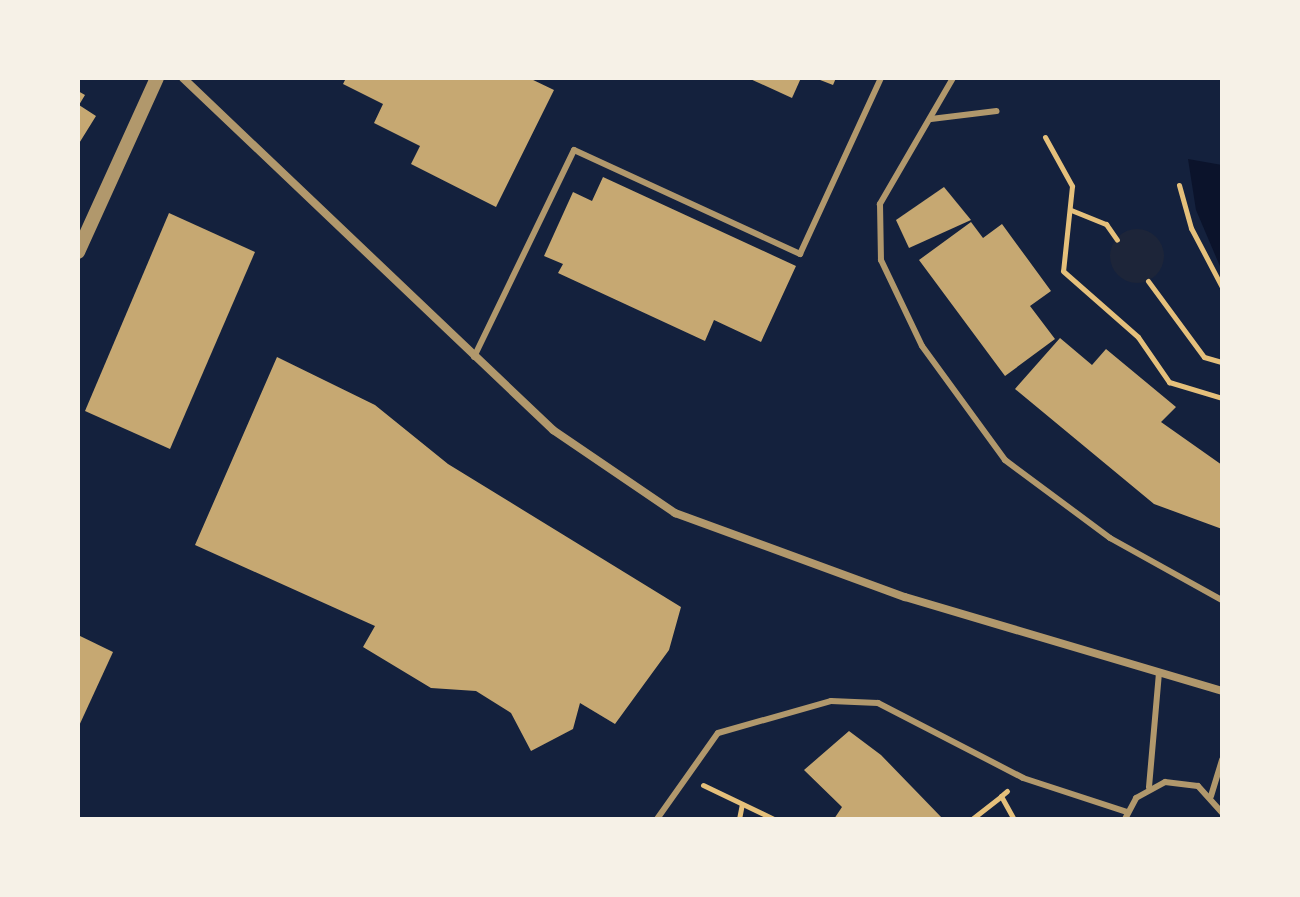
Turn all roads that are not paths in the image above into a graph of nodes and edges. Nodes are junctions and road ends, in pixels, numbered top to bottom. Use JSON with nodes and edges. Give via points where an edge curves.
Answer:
{"nodes":[{"id":1,"x":157,"y":78,"type":"edge"},
{"id":2,"x":183,"y":78,"type":"edge"},
{"id":3,"x":881,"y":78,"type":"edge"},
{"id":4,"x":953,"y":78,"type":"edge"},
{"id":5,"x":997,"y":111,"type":"dead end"},
{"id":6,"x":931,"y":119,"type":"junction"},
{"id":7,"x":79,"y":248,"type":"edge"},
{"id":8,"x":474,"y":357,"type":"junction"},
{"id":9,"x":1222,"y":600,"type":"edge"},
{"id":10,"x":1159,"y":672,"type":"junction"},
{"id":11,"x":1222,"y":691,"type":"edge"},
{"id":12,"x":1222,"y":760,"type":"edge"},
{"id":13,"x":1149,"y":787,"type":"junction"},
{"id":14,"x":1211,"y":796,"type":"junction"},
{"id":15,"x":1222,"y":813,"type":"edge"},
{"id":16,"x":1126,"y":815,"type":"edge"},
{"id":17,"x":657,"y":819,"type":"edge"}],
"edges":[{"from":1,"to":7,"type":"street"},
{"from":2,"to":8,"type":"street"},
{"from":3,"to":8,"type":"lane","via":[[800,254],[574,150]]},
{"from":4,"to":6,"type":"lane"},
{"from":5,"to":6,"type":"lane"},
{"from":6,"to":9,"type":"lane","via":[[880,204],[881,260],[922,346],[1005,460],[1110,538]]},
{"from":8,"to":10,"type":"street","via":[[553,430],[675,513],[905,597]]},
{"from":10,"to":11,"type":"street"},
{"from":10,"to":13,"type":"lane"},
{"from":12,"to":14,"type":"lane"},
{"from":13,"to":14,"type":"lane","via":[[1181,781]]},
{"from":13,"to":16,"type":"lane"},
{"from":14,"to":15,"type":"lane"},
{"from":16,"to":17,"type":"lane","via":[[1023,778],[878,703],[831,701],[718,733]]}]}
